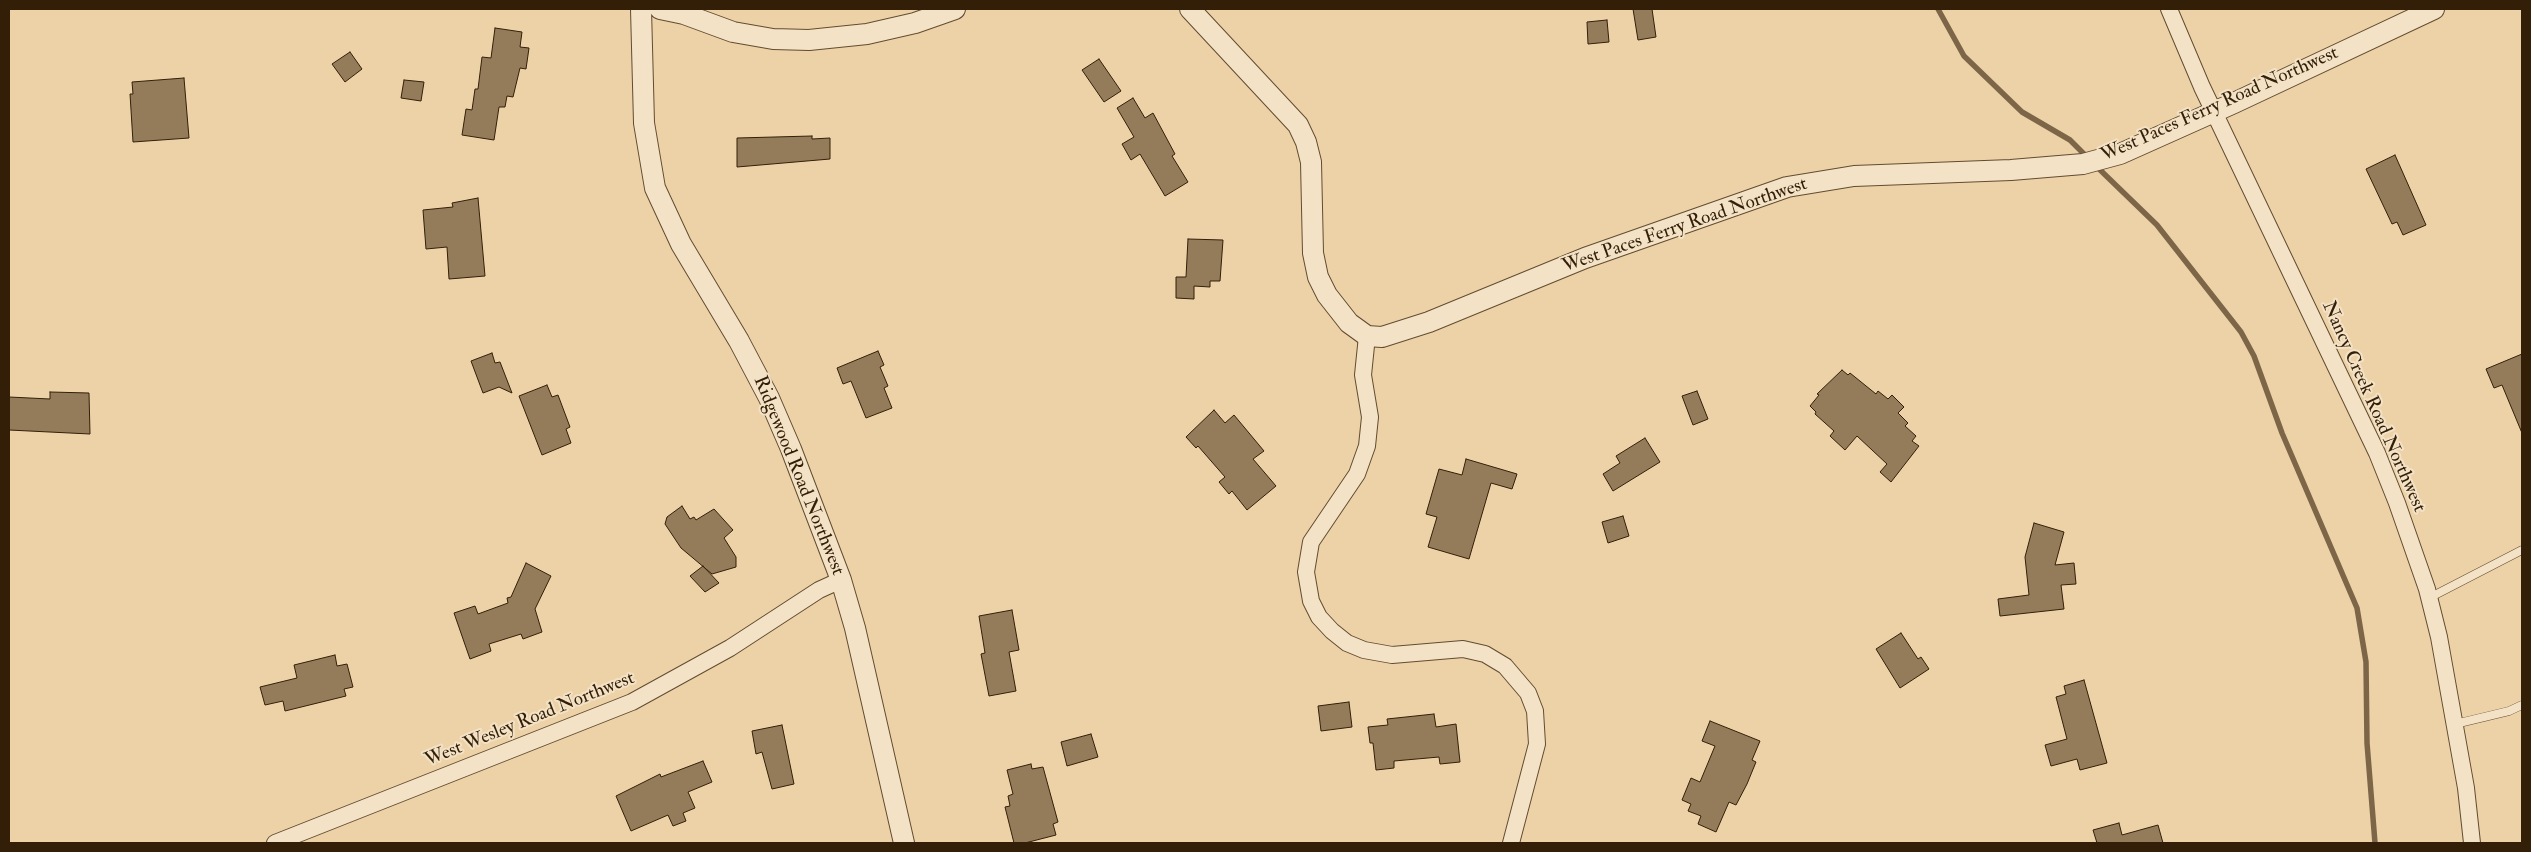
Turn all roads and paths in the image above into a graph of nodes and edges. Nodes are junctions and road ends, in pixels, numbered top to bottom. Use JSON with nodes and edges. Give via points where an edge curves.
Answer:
{"nodes":[{"id":1,"x":641,"y":9,"type":"edge"},
{"id":2,"x":660,"y":9,"type":"edge"},
{"id":3,"x":955,"y":9,"type":"edge"},
{"id":4,"x":1190,"y":9,"type":"edge"},
{"id":5,"x":2168,"y":9,"type":"edge"},
{"id":6,"x":2434,"y":9,"type":"edge"},
{"id":7,"x":2214,"y":112,"type":"junction"},
{"id":8,"x":1367,"y":336,"type":"junction"},
{"id":9,"x":2522,"y":550,"type":"edge"},
{"id":10,"x":841,"y":580,"type":"junction"},
{"id":11,"x":2429,"y":598,"type":"junction"},
{"id":12,"x":2522,"y":705,"type":"edge"},
{"id":13,"x":2455,"y":724,"type":"junction"},
{"id":14,"x":274,"y":843,"type":"edge"},
{"id":15,"x":904,"y":843,"type":"edge"},
{"id":16,"x":1511,"y":843,"type":"edge"},
{"id":17,"x":2472,"y":843,"type":"edge"}],
"edges":[{"from":1,"to":10,"type":"street","name":"Ridgewood Road Northwest","via":[[644,123],[655,188],[681,244],[769,398]]},
{"from":2,"to":3,"type":"street","via":[[733,32],[773,39],[809,40],[867,34],[915,23]]},
{"from":4,"to":8,"type":"street","via":[[1298,125],[1311,162],[1313,253],[1318,277],[1337,310]]},
{"from":5,"to":7,"type":"street","name":"Nancy Creek Road Northwest"},
{"from":6,"to":7,"type":"street","name":"West Paces Ferry Road Northwest"},
{"from":7,"to":8,"type":"street","name":"West Paces Ferry Road Northwest","via":[[2120,154],[2083,164],[1854,176],[1787,187],[1585,258],[1429,322],[1382,337]]},
{"from":7,"to":11,"type":"street","name":"Nancy Creek Road Northwest","via":[[2377,453]]},
{"from":8,"to":16,"type":"street","via":[[1363,375],[1370,417],[1367,446],[1357,474],[1311,542],[1306,572],[1311,601],[1319,617],[1347,643],[1392,655],[1463,649],[1486,654],[1505,666],[1528,693],[1535,712],[1537,744]]},
{"from":9,"to":11,"type":"lane"},
{"from":10,"to":14,"type":"street","name":"West Wesley Road Northwest","via":[[819,590],[730,648],[632,702]]},
{"from":10,"to":15,"type":"street","name":"Ridgewood Road Northwest","via":[[878,720]]},
{"from":11,"to":13,"type":"street","name":"Nancy Creek Road Northwest"},
{"from":12,"to":13,"type":"lane"},
{"from":13,"to":17,"type":"street","name":"Nancy Creek Road Northwest"}]}
